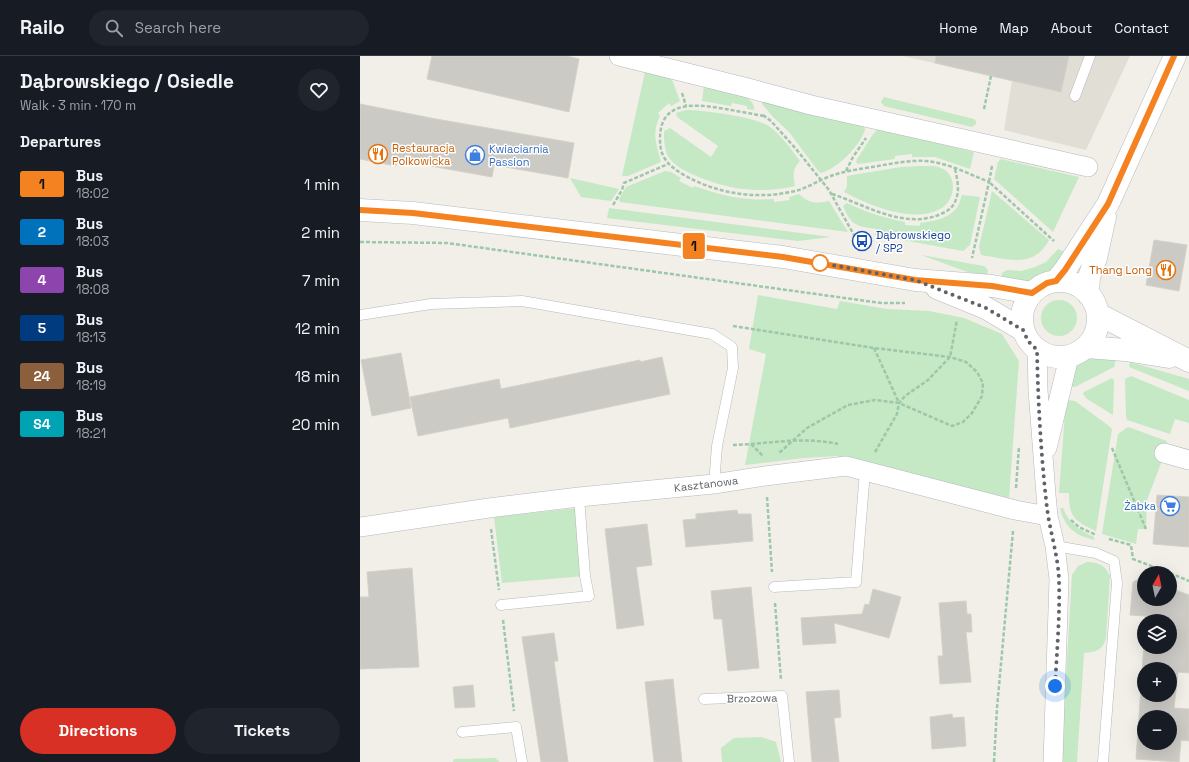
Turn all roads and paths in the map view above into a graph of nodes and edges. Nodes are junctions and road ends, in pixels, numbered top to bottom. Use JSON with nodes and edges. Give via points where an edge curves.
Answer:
{"nodes":[{"id":1,"x":619,"y":56,"type":"edge"},
{"id":2,"x":1090,"y":56,"type":"edge"},
{"id":3,"x":1174,"y":56,"type":"edge"},
{"id":4,"x":991,"y":76,"type":"dead end"},
{"id":5,"x":748,"y":88,"type":"junction"},
{"id":6,"x":1075,"y":96,"type":"dead end"},
{"id":7,"x":984,"y":109,"type":"dead end"},
{"id":8,"x":764,"y":116,"type":"junction"},
{"id":9,"x":873,"y":119,"type":"junction"},
{"id":10,"x":996,"y":146,"type":"junction"},
{"id":11,"x":668,"y":164,"type":"junction"},
{"id":12,"x":1088,"y":167,"type":"dead end"},
{"id":13,"x":955,"y":168,"type":"junction"},
{"id":14,"x":845,"y":171,"type":"junction"},
{"id":15,"x":820,"y":180,"type":"junction"},
{"id":16,"x":989,"y":182,"type":"junction"},
{"id":17,"x":831,"y":194,"type":"junction"},
{"id":18,"x":1108,"y":204,"type":"junction"},
{"id":19,"x":613,"y":205,"type":"dead end"},
{"id":20,"x":360,"y":210,"type":"edge"},
{"id":21,"x":855,"y":237,"type":"dead end"},
{"id":22,"x":1054,"y":241,"type":"dead end"},
{"id":23,"x":360,"y":242,"type":"edge"},
{"id":24,"x":972,"y":258,"type":"dead end"},
{"id":25,"x":915,"y":280,"type":"junction"},
{"id":26,"x":1056,"y":281,"type":"junction"},
{"id":27,"x":1032,"y":293,"type":"junction"},
{"id":28,"x":1088,"y":294,"type":"junction"},
{"id":29,"x":911,"y":303,"type":"dead end"},
{"id":30,"x":1098,"y":314,"type":"junction"},
{"id":31,"x":360,"y":315,"type":"edge"},
{"id":32,"x":957,"y":319,"type":"dead end"},
{"id":33,"x":1023,"y":330,"type":"junction"},
{"id":34,"x":712,"y":334,"type":"junction"},
{"id":35,"x":874,"y":348,"type":"junction"},
{"id":36,"x":1037,"y":350,"type":"junction"},
{"id":37,"x":1078,"y":352,"type":"junction"},
{"id":38,"x":950,"y":357,"type":"junction"},
{"id":39,"x":1187,"y":360,"type":"edge"},
{"id":40,"x":899,"y":403,"type":"junction"},
{"id":41,"x":1020,"y":442,"type":"dead end"},
{"id":42,"x":1112,"y":448,"type":"dead end"},
{"id":43,"x":1164,"y":453,"type":"dead end"},
{"id":44,"x":874,"y":454,"type":"dead end"},
{"id":45,"x":774,"y":457,"type":"dead end"},
{"id":46,"x":1189,"y":460,"type":"edge"},
{"id":47,"x":1043,"y":462,"type":"junction"},
{"id":48,"x":864,"y":471,"type":"junction"},
{"id":49,"x":714,"y":484,"type":"junction"},
{"id":50,"x":579,"y":497,"type":"junction"},
{"id":51,"x":1015,"y":510,"type":"junction"},
{"id":52,"x":1048,"y":516,"type":"junction"},
{"id":53,"x":360,"y":527,"type":"edge"},
{"id":54,"x":1146,"y":529,"type":"dead end"},
{"id":55,"x":1055,"y":546,"type":"junction"},
{"id":56,"x":1177,"y":577,"type":"edge"},
{"id":57,"x":1189,"y":581,"type":"edge"},
{"id":58,"x":774,"y":587,"type":"dead end"},
{"id":59,"x":501,"y":605,"type":"dead end"},
{"id":60,"x":704,"y":699,"type":"dead end"},
{"id":61,"x":462,"y":732,"type":"dead end"},
{"id":62,"x":522,"y":762,"type":"edge"},
{"id":63,"x":789,"y":762,"type":"edge"},
{"id":64,"x":994,"y":762,"type":"edge"},
{"id":65,"x":1053,"y":762,"type":"edge"},
{"id":66,"x":1103,"y":762,"type":"edge"}],
"edges":[{"from":1,"to":5,"type":"street"},
{"from":2,"to":6,"type":"lane"},
{"from":3,"to":18,"type":"street"},
{"from":4,"to":7,"type":"path"},
{"from":5,"to":8,"type":"path"},
{"from":5,"to":9,"type":"street"},
{"from":8,"to":11,"type":"path","via":[[708,106],[690,105],[677,108],[663,121],[660,132],[660,145]]},
{"from":8,"to":15,"type":"path","via":[[796,149]]},
{"from":9,"to":10,"type":"street"},
{"from":9,"to":14,"type":"path","via":[[866,138]]},
{"from":10,"to":12,"type":"street"},
{"from":10,"to":16,"type":"path"},
{"from":11,"to":15,"type":"path","via":[[703,184],[743,194],[779,194],[796,191]]},
{"from":11,"to":19,"type":"path","via":[[624,183]]},
{"from":13,"to":14,"type":"path","via":[[925,161],[898,162]]},
{"from":13,"to":16,"type":"path"},
{"from":13,"to":17,"type":"path","via":[[958,193],[952,207],[926,218],[893,216]]},
{"from":14,"to":15,"type":"path"},
{"from":15,"to":17,"type":"path"},
{"from":16,"to":22,"type":"path"},
{"from":16,"to":24,"type":"path"},
{"from":17,"to":21,"type":"path"},
{"from":18,"to":26,"type":"street"},
{"from":18,"to":28,"type":"street"},
{"from":20,"to":25,"type":"street","via":[[413,213],[783,257]]},
{"from":23,"to":29,"type":"path","via":[[446,243],[881,303]]},
{"from":25,"to":27,"type":"street","via":[[992,286]]},
{"from":25,"to":33,"type":"street","via":[[986,308]]},
{"from":26,"to":27,"type":"street","via":[[1047,283]]},
{"from":26,"to":28,"type":"street","via":[[1079,286]]},
{"from":27,"to":33,"type":"street","via":[[1024,304],[1021,317]]},
{"from":28,"to":30,"type":"street","via":[[1095,303]]},
{"from":30,"to":37,"type":"street","via":[[1098,326],[1094,337]]},
{"from":30,"to":39,"type":"street"},
{"from":31,"to":34,"type":"lane","via":[[431,304],[522,301]]},
{"from":32,"to":38,"type":"path"},
{"from":33,"to":36,"type":"street","via":[[1028,341]]},
{"from":34,"to":35,"type":"path","via":[[714,323]]},
{"from":34,"to":49,"type":"lane","via":[[732,347],[733,368],[717,446]]},
{"from":35,"to":38,"type":"path"},
{"from":35,"to":40,"type":"path"},
{"from":36,"to":37,"type":"street","via":[[1047,356],[1058,358]]},
{"from":36,"to":47,"type":"street"},
{"from":37,"to":39,"type":"street","via":[[1125,350]]},
{"from":37,"to":47,"type":"street"},
{"from":38,"to":40,"type":"path","via":[[928,380]]},
{"from":38,"to":40,"type":"path","via":[[966,362],[977,372],[983,383],[982,396],[963,422],[952,426]]},
{"from":40,"to":44,"type":"path","via":[[897,414]]},
{"from":40,"to":45,"type":"path","via":[[875,400],[848,405],[807,428]]},
{"from":41,"to":51,"type":"path"},
{"from":42,"to":54,"type":"path"},
{"from":43,"to":46,"type":"street"},
{"from":47,"to":52,"type":"street"},
{"from":48,"to":49,"type":"street","name":"Kasztanowa","via":[[846,466]]},
{"from":48,"to":51,"type":"street","name":"Kasztanowa"},
{"from":48,"to":58,"type":"lane","via":[[856,582]]},
{"from":49,"to":50,"type":"street","name":"Kasztanowa"},
{"from":50,"to":53,"type":"street","name":"Kasztanowa"},
{"from":50,"to":59,"type":"lane","via":[[585,576],[590,596]]},
{"from":51,"to":52,"type":"street","name":"Kasztanowa"},
{"from":51,"to":64,"type":"path"},
{"from":52,"to":55,"type":"street"},
{"from":55,"to":65,"type":"street","via":[[1059,579]]},
{"from":55,"to":66,"type":"lane","via":[[1096,553],[1114,561],[1117,583]]},
{"from":56,"to":57,"type":"path"},
{"from":60,"to":63,"type":"lane","name":"Brzozowa","via":[[782,696]]},
{"from":61,"to":62,"type":"lane","via":[[516,727]]}]}
